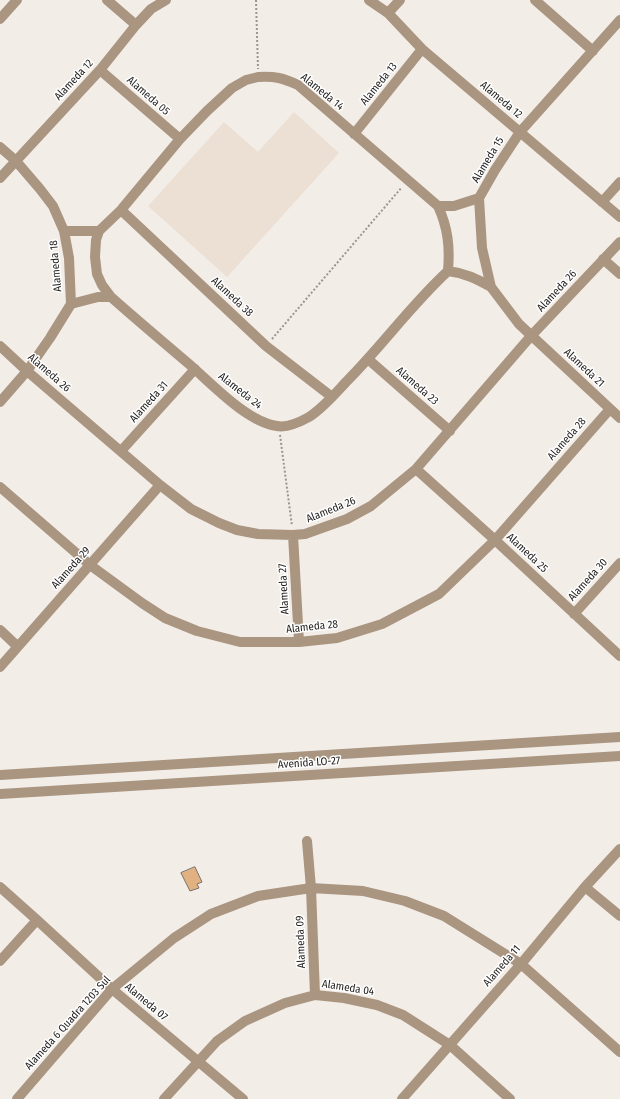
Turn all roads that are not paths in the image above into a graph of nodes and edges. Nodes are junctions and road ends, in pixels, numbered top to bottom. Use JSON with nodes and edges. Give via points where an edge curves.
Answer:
{"nodes":[{"id":1,"x":17,"y":0,"type":"edge"},
{"id":2,"x":107,"y":0,"type":"edge"},
{"id":3,"x":166,"y":0,"type":"edge"},
{"id":4,"x":369,"y":0,"type":"edge"},
{"id":5,"x":400,"y":0,"type":"edge"},
{"id":6,"x":535,"y":0,"type":"edge"},
{"id":7,"x":388,"y":13,"type":"junction"},
{"id":8,"x":0,"y":19,"type":"edge"},
{"id":9,"x":620,"y":20,"type":"edge"},
{"id":10,"x":136,"y":25,"type":"junction"},
{"id":11,"x":422,"y":49,"type":"junction"},
{"id":12,"x":593,"y":51,"type":"junction"},
{"id":13,"x":100,"y":70,"type":"junction"},
{"id":14,"x":520,"y":132,"type":"junction"},
{"id":15,"x":354,"y":134,"type":"junction"},
{"id":16,"x":180,"y":139,"type":"junction"},
{"id":17,"x":0,"y":147,"type":"edge"},
{"id":18,"x":16,"y":161,"type":"junction"},
{"id":19,"x":0,"y":178,"type":"edge"},
{"id":20,"x":620,"y":182,"type":"edge"},
{"id":21,"x":479,"y":198,"type":"junction"},
{"id":22,"x":602,"y":202,"type":"junction"},
{"id":23,"x":438,"y":206,"type":"junction"},
{"id":24,"x":121,"y":210,"type":"junction"},
{"id":25,"x":620,"y":217,"type":"edge"},
{"id":26,"x":64,"y":231,"type":"junction"},
{"id":27,"x":99,"y":231,"type":"junction"},
{"id":28,"x":620,"y":242,"type":"edge"},
{"id":29,"x":603,"y":259,"type":"junction"},
{"id":30,"x":448,"y":270,"type":"junction"},
{"id":31,"x":620,"y":274,"type":"edge"},
{"id":32,"x":491,"y":287,"type":"junction"},
{"id":33,"x":111,"y":297,"type":"junction"},
{"id":34,"x":71,"y":304,"type":"junction"},
{"id":35,"x":531,"y":336,"type":"junction"},
{"id":36,"x":0,"y":346,"type":"edge"},
{"id":37,"x":369,"y":360,"type":"junction"},
{"id":38,"x":194,"y":369,"type":"junction"},
{"id":39,"x":27,"y":371,"type":"junction"},
{"id":40,"x":332,"y":397,"type":"junction"},
{"id":41,"x":0,"y":402,"type":"edge"},
{"id":42,"x":610,"y":409,"type":"junction"},
{"id":43,"x":620,"y":418,"type":"edge"},
{"id":44,"x":450,"y":431,"type":"junction"},
{"id":45,"x":121,"y":451,"type":"junction"},
{"id":46,"x":416,"y":469,"type":"junction"},
{"id":47,"x":160,"y":485,"type":"junction"},
{"id":48,"x":0,"y":487,"type":"edge"},
{"id":49,"x":293,"y":535,"type":"junction"},
{"id":50,"x":494,"y":540,"type":"junction"},
{"id":51,"x":620,"y":563,"type":"edge"},
{"id":52,"x":90,"y":565,"type":"junction"},
{"id":53,"x":574,"y":614,"type":"junction"},
{"id":54,"x":0,"y":630,"type":"edge"},
{"id":55,"x":299,"y":642,"type":"junction"},
{"id":56,"x":17,"y":646,"type":"junction"},
{"id":57,"x":620,"y":656,"type":"edge"},
{"id":58,"x":0,"y":667,"type":"edge"},
{"id":59,"x":620,"y":736,"type":"edge"},
{"id":60,"x":620,"y":756,"type":"edge"},
{"id":61,"x":0,"y":775,"type":"edge"},
{"id":62,"x":0,"y":794,"type":"edge"},
{"id":63,"x":307,"y":841,"type":"dead end"},
{"id":64,"x":620,"y":849,"type":"edge"},
{"id":65,"x":0,"y":887,"type":"edge"},
{"id":66,"x":585,"y":887,"type":"junction"},
{"id":67,"x":311,"y":888,"type":"junction"},
{"id":68,"x":620,"y":916,"type":"edge"},
{"id":69,"x":37,"y":920,"type":"junction"},
{"id":70,"x":0,"y":961,"type":"edge"},
{"id":71,"x":521,"y":964,"type":"junction"},
{"id":72,"x":112,"y":989,"type":"junction"},
{"id":73,"x":315,"y":995,"type":"junction"},
{"id":74,"x":450,"y":1044,"type":"junction"},
{"id":75,"x":620,"y":1052,"type":"edge"},
{"id":76,"x":198,"y":1061,"type":"junction"},
{"id":77,"x":17,"y":1099,"type":"edge"},
{"id":78,"x":164,"y":1099,"type":"edge"},
{"id":79,"x":243,"y":1099,"type":"edge"},
{"id":80,"x":402,"y":1099,"type":"edge"},
{"id":81,"x":510,"y":1099,"type":"edge"}],
"edges":[{"from":1,"to":8,"type":"street"},
{"from":2,"to":10,"type":"street"},
{"from":3,"to":10,"type":"street","name":"Alameda 12","via":[[151,9]]},
{"from":4,"to":7,"type":"street","name":"Alameda 12"},
{"from":5,"to":7,"type":"street"},
{"from":6,"to":12,"type":"street"},
{"from":7,"to":11,"type":"street","name":"Alameda 12"},
{"from":9,"to":12,"type":"street","name":"Alameda 15"},
{"from":10,"to":13,"type":"street","name":"Alameda 12"},
{"from":11,"to":14,"type":"street","name":"Alameda 12"},
{"from":11,"to":15,"type":"street","name":"Alameda 13"},
{"from":12,"to":14,"type":"street","name":"Alameda 15"},
{"from":13,"to":16,"type":"street","name":"Alameda 05"},
{"from":13,"to":18,"type":"street","name":"Alameda 12"},
{"from":14,"to":21,"type":"street","name":"Alameda 15"},
{"from":14,"to":22,"type":"street","name":"Alameda 12"},
{"from":15,"to":16,"type":"street","name":"Alameda 14","via":[[298,85],[284,79],[258,77],[232,88]]},
{"from":15,"to":23,"type":"street","name":"Alameda 14"},
{"from":16,"to":24,"type":"street","name":"Alameda 14"},
{"from":17,"to":18,"type":"street","name":"Alameda 18"},
{"from":18,"to":19,"type":"street","name":"Alameda 12"},
{"from":18,"to":26,"type":"street","name":"Alameda 18","via":[[54,206]]},
{"from":20,"to":22,"type":"street"},
{"from":21,"to":23,"type":"street","via":[[454,206]]},
{"from":21,"to":32,"type":"street","name":"Alameda 15","via":[[482,248]]},
{"from":22,"to":25,"type":"street","name":"Alameda 12"},
{"from":23,"to":30,"type":"street","name":"Alameda 14","via":[[448,234]]},
{"from":24,"to":27,"type":"street","name":"Alameda 14"},
{"from":24,"to":40,"type":"street","name":"Alameda 38","via":[[266,346]]},
{"from":26,"to":27,"type":"street"},
{"from":26,"to":34,"type":"street","name":"Alameda 18","via":[[69,258]]},
{"from":27,"to":33,"type":"street","name":"Alameda 24","via":[[95,257],[97,274]]},
{"from":28,"to":29,"type":"street","name":"Alameda 26"},
{"from":29,"to":31,"type":"street"},
{"from":29,"to":35,"type":"street","name":"Alameda 26"},
{"from":30,"to":32,"type":"street","via":[[462,272]]},
{"from":30,"to":37,"type":"street","name":"Alameda 24"},
{"from":32,"to":35,"type":"street","name":"Alameda 15"},
{"from":33,"to":34,"type":"street","via":[[98,297]]},
{"from":33,"to":38,"type":"street","name":"Alameda 24"},
{"from":34,"to":39,"type":"street","name":"Alameda 18"},
{"from":35,"to":42,"type":"street","name":"Alameda 21"},
{"from":35,"to":44,"type":"street","name":"Alameda 26"},
{"from":36,"to":39,"type":"street","name":"Alameda 26"},
{"from":37,"to":40,"type":"street","name":"Alameda 24"},
{"from":37,"to":44,"type":"street","name":"Alameda 23"},
{"from":38,"to":40,"type":"street","name":"Alameda 24","via":[[252,417],[279,427],[298,423],[309,417]]},
{"from":38,"to":45,"type":"street","name":"Alameda 31"},
{"from":39,"to":41,"type":"street","name":"Alameda 18"},
{"from":39,"to":45,"type":"street","name":"Alameda 26"},
{"from":42,"to":43,"type":"street","name":"Alameda 21"},
{"from":42,"to":50,"type":"street","name":"Alameda 28"},
{"from":44,"to":46,"type":"street","name":"Alameda 26"},
{"from":45,"to":47,"type":"street","name":"Alameda 26"},
{"from":46,"to":49,"type":"street","name":"Alameda 26","via":[[392,490],[347,519],[305,534]]},
{"from":46,"to":50,"type":"street","name":"Alameda 25"},
{"from":47,"to":49,"type":"street","name":"Alameda 26","via":[[191,509],[237,530],[258,534]]},
{"from":47,"to":52,"type":"street","name":"Alameda 29"},
{"from":48,"to":52,"type":"street","name":"Alameda 28"},
{"from":49,"to":55,"type":"street","name":"Alameda 27"},
{"from":50,"to":53,"type":"street","name":"Alameda 25"},
{"from":50,"to":55,"type":"street","name":"Alameda 28","via":[[439,594],[382,624],[337,638]]},
{"from":51,"to":53,"type":"street","name":"Alameda 30"},
{"from":52,"to":55,"type":"street","name":"Alameda 28","via":[[164,618],[197,631],[240,642]]},
{"from":52,"to":56,"type":"street","name":"Alameda 29"},
{"from":53,"to":57,"type":"street","name":"Alameda 25"},
{"from":54,"to":56,"type":"street"},
{"from":56,"to":58,"type":"street","name":"Alameda 29"},
{"from":59,"to":61,"type":"street","name":"Avenida LO-27"},
{"from":60,"to":62,"type":"street","name":"Avenida LO-27"},
{"from":63,"to":67,"type":"street","name":"Alameda 09"},
{"from":64,"to":66,"type":"street","name":"Alameda 11"},
{"from":65,"to":69,"type":"street","name":"Alameda 07"},
{"from":66,"to":68,"type":"street"},
{"from":66,"to":71,"type":"street","name":"Alameda 11"},
{"from":67,"to":71,"type":"street","name":"Alameda 6 Quadra 1203 Sul","via":[[364,891],[405,901],[444,916]]},
{"from":67,"to":72,"type":"street","name":"Alameda 6 Quadra 1203 Sul","via":[[258,896],[210,914],[174,938]]},
{"from":67,"to":73,"type":"street","name":"Alameda 09"},
{"from":69,"to":70,"type":"street"},
{"from":69,"to":72,"type":"street","name":"Alameda 07"},
{"from":71,"to":74,"type":"street","name":"Alameda 11"},
{"from":71,"to":75,"type":"street","name":"Alameda 6 Quadra 1203 Sul"},
{"from":72,"to":76,"type":"street","name":"Alameda 07"},
{"from":72,"to":77,"type":"street","name":"Alameda 6 Quadra 1203 Sul"},
{"from":73,"to":74,"type":"street","name":"Alameda 04","via":[[377,1005],[403,1015]]},
{"from":73,"to":76,"type":"street","name":"Alameda 04","via":[[285,1003],[245,1021],[217,1041]]},
{"from":74,"to":80,"type":"street","name":"Alameda 11"},
{"from":74,"to":81,"type":"street","name":"Alameda 04"},
{"from":76,"to":78,"type":"street","name":"Alameda 04"},
{"from":76,"to":79,"type":"street","name":"Alameda 07"}]}
